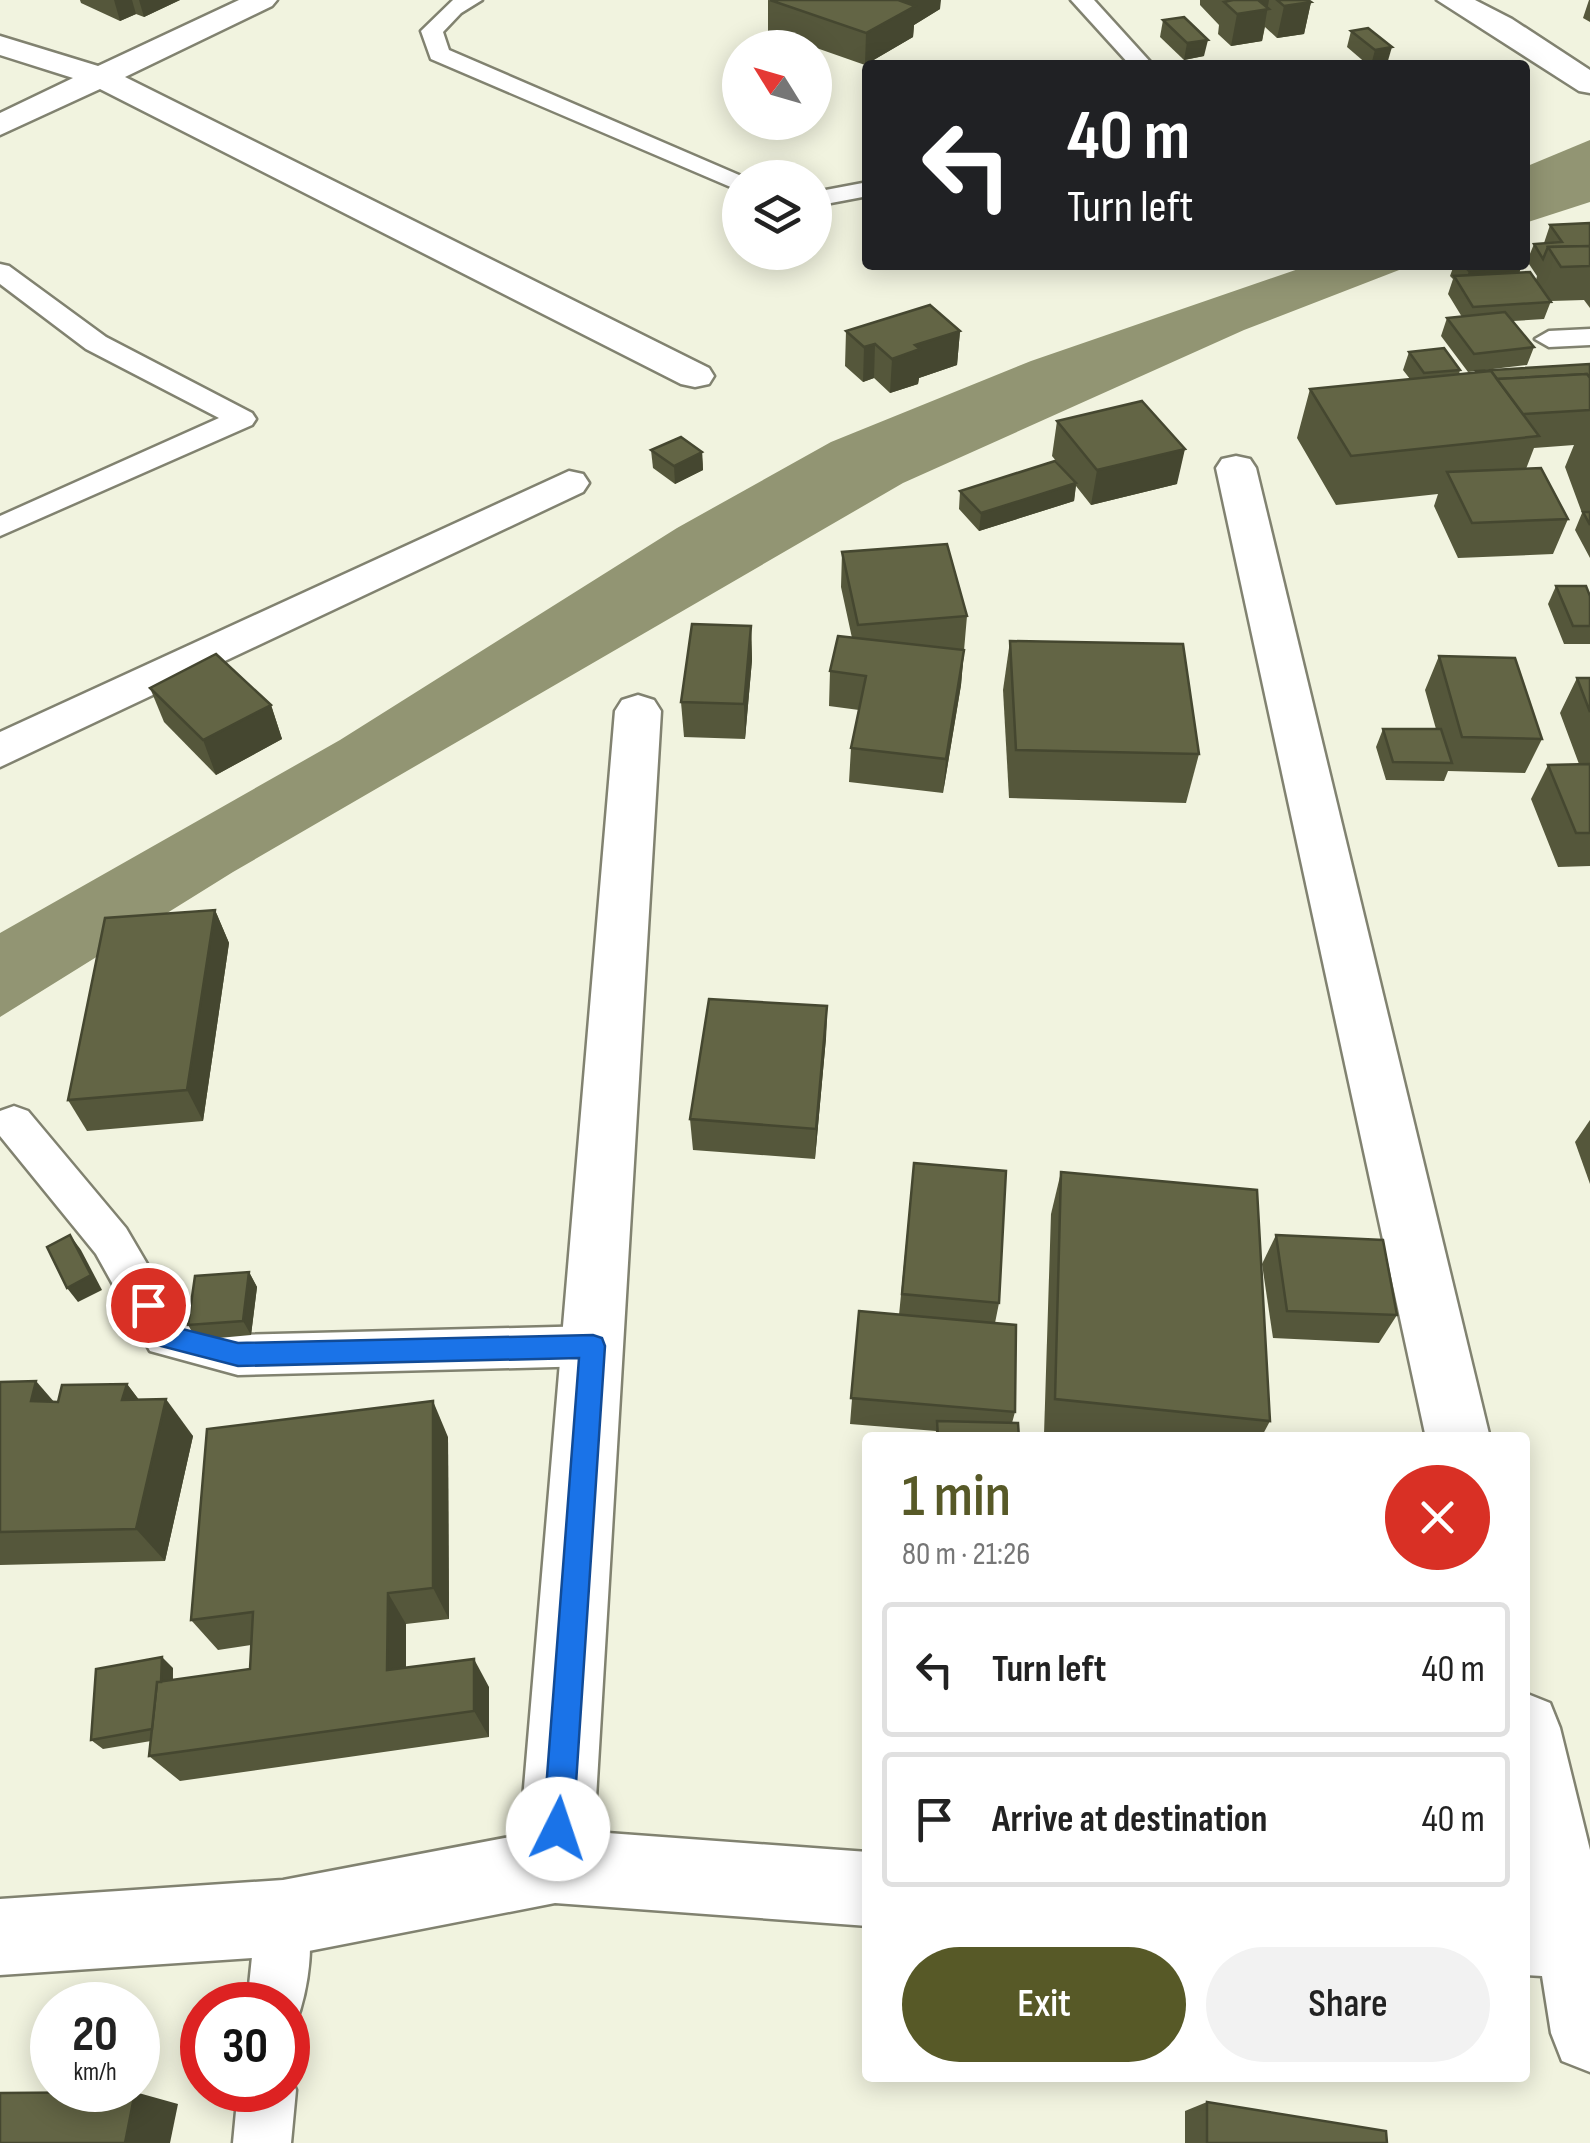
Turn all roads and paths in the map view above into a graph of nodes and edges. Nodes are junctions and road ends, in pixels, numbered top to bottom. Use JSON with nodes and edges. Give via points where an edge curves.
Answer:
{"nodes":[{"id":1,"x":262,"y":0,"type":"edge"},
{"id":2,"x":1082,"y":0,"type":"edge"},
{"id":3,"x":1452,"y":0,"type":"edge"},
{"id":4,"x":452,"y":3,"type":"edge"},
{"id":5,"x":0,"y":45,"type":"edge"},
{"id":6,"x":1137,"y":60,"type":"edge"},
{"id":7,"x":100,"y":76,"type":"junction"},
{"id":8,"x":1590,"y":84,"type":"edge"},
{"id":9,"x":0,"y":125,"type":"edge"},
{"id":10,"x":722,"y":176,"type":"edge"},
{"id":11,"x":862,"y":190,"type":"edge"},
{"id":12,"x":832,"y":196,"type":"edge"},
{"id":13,"x":0,"y":272,"type":"edge"},
{"id":14,"x":1590,"y":337,"type":"edge"},
{"id":15,"x":1549,"y":339,"type":"dead end"},
{"id":16,"x":696,"y":376,"type":"dead end"},
{"id":17,"x":1236,"y":468,"type":"dead end"},
{"id":18,"x":570,"y":482,"type":"dead end"},
{"id":19,"x":0,"y":526,"type":"edge"},
{"id":20,"x":638,"y":711,"type":"dead end"},
{"id":21,"x":0,"y":750,"type":"edge"},
{"id":22,"x":14,"y":1122,"type":"dead end"},
{"id":23,"x":593,"y":1346,"type":"junction"},
{"id":24,"x":1457,"y":1432,"type":"edge"},
{"id":25,"x":1530,"y":1756,"type":"edge"},
{"id":26,"x":556,"y":1866,"type":"junction"},
{"id":27,"x":862,"y":1889,"type":"edge"},
{"id":28,"x":283,"y":1918,"type":"junction"},
{"id":29,"x":0,"y":1937,"type":"edge"},
{"id":30,"x":1563,"y":1940,"type":"edge"},
{"id":31,"x":277,"y":1982,"type":"edge"},
{"id":32,"x":1590,"y":2032,"type":"edge"},
{"id":33,"x":265,"y":2112,"type":"edge"},
{"id":34,"x":262,"y":2143,"type":"edge"}],
"edges":[{"from":1,"to":7,"type":"street"},
{"from":2,"to":6,"type":"lane"},
{"from":3,"to":8,"type":"street"},
{"from":4,"to":10,"type":"lane","via":[[432,31],[439,54]]},
{"from":5,"to":7,"type":"street"},
{"from":7,"to":9,"type":"street"},
{"from":7,"to":16,"type":"street"},
{"from":11,"to":12,"type":"lane"},
{"from":13,"to":19,"type":"lane","via":[[96,343],[242,420]]},
{"from":14,"to":15,"type":"lane"},
{"from":17,"to":24,"type":"street"},
{"from":18,"to":21,"type":"street"},
{"from":20,"to":23,"type":"street"},
{"from":22,"to":23,"type":"lane","via":[[111,1241],[166,1337],[238,1354]]},
{"from":23,"to":26,"type":"street"},
{"from":25,"to":30,"type":"street"},
{"from":26,"to":27,"type":"street"},
{"from":26,"to":28,"type":"street"},
{"from":28,"to":29,"type":"street"},
{"from":28,"to":31,"type":"lane"},
{"from":30,"to":32,"type":"street"},
{"from":33,"to":34,"type":"lane"}]}
